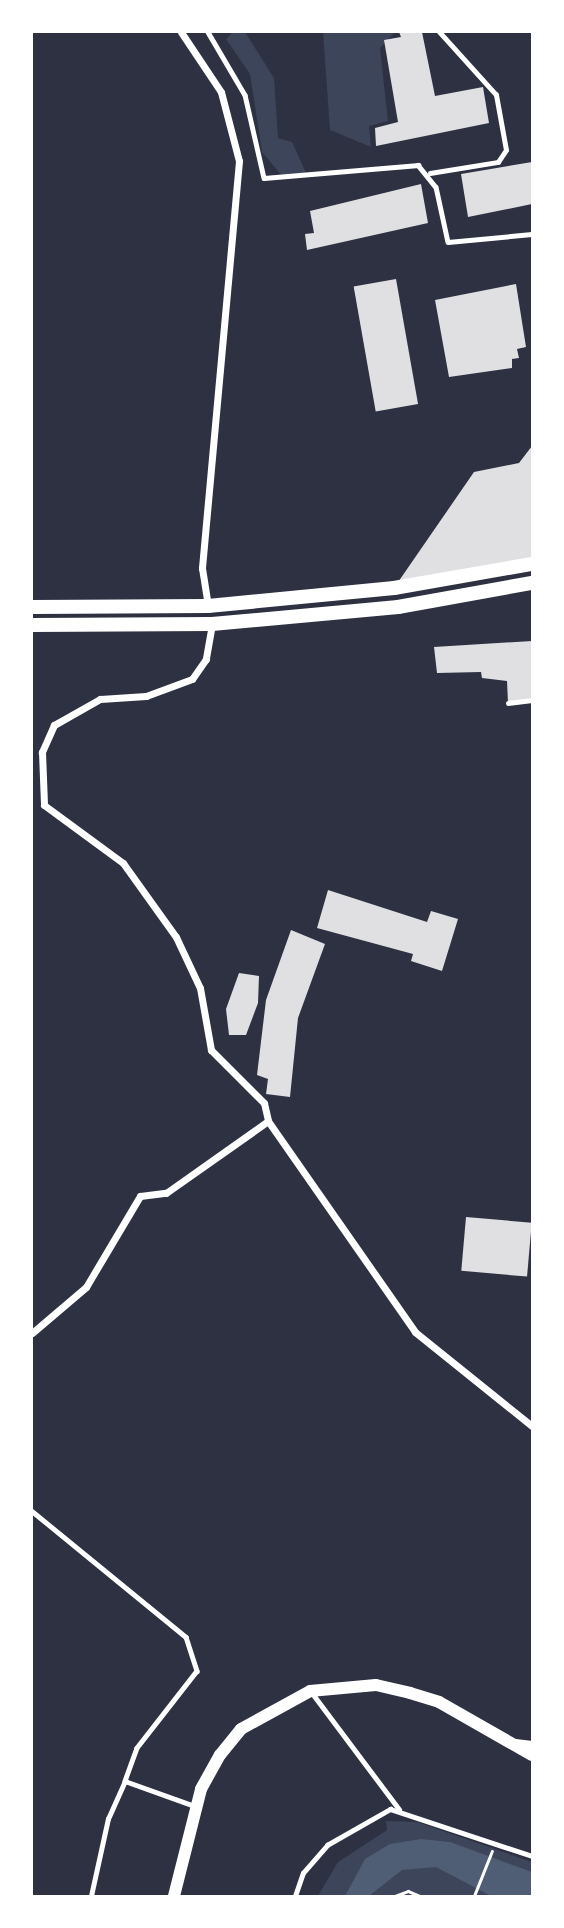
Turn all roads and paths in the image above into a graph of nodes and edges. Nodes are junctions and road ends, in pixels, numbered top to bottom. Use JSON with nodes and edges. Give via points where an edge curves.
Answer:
{"nodes":[{"id":1,"x":181,"y":32,"type":"edge"},
{"id":2,"x":208,"y":32,"type":"edge"},
{"id":3,"x":439,"y":32,"type":"edge"},
{"id":4,"x":430,"y":173,"type":"junction"},
{"id":5,"x":533,"y":234,"type":"edge"},
{"id":6,"x":533,"y":565,"type":"edge"},
{"id":7,"x":533,"y":583,"type":"edge"},
{"id":8,"x":208,"y":606,"type":"junction"},
{"id":9,"x":32,"y":607,"type":"edge"},
{"id":10,"x":212,"y":624,"type":"junction"},
{"id":11,"x":32,"y":625,"type":"edge"},
{"id":12,"x":533,"y":700,"type":"edge"},
{"id":13,"x":508,"y":703,"type":"dead end"},
{"id":14,"x":268,"y":1121,"type":"junction"},
{"id":15,"x":32,"y":1333,"type":"edge"},
{"id":16,"x":533,"y":1426,"type":"edge"},
{"id":17,"x":32,"y":1511,"type":"edge"},
{"id":18,"x":310,"y":1691,"type":"junction"},
{"id":19,"x":511,"y":1741,"type":"junction"},
{"id":20,"x":533,"y":1744,"type":"edge"},
{"id":21,"x":533,"y":1755,"type":"edge"},
{"id":22,"x":125,"y":1781,"type":"junction"},
{"id":23,"x":196,"y":1806,"type":"junction"},
{"id":24,"x":399,"y":1809,"type":"junction"},
{"id":25,"x":495,"y":1843,"type":"junction"},
{"id":26,"x":533,"y":1856,"type":"edge"},
{"id":27,"x":91,"y":1896,"type":"edge"},
{"id":28,"x":174,"y":1896,"type":"edge"},
{"id":29,"x":295,"y":1896,"type":"edge"},
{"id":30,"x":395,"y":1896,"type":"edge"},
{"id":31,"x":420,"y":1896,"type":"edge"},
{"id":32,"x":474,"y":1896,"type":"edge"}],
"edges":[{"from":1,"to":8,"type":"street","via":[[221,92],[239,161],[202,568]]},
{"from":2,"to":4,"type":"lane","via":[[245,95],[264,178],[418,165]]},
{"from":3,"to":4,"type":"lane","via":[[496,95],[506,150],[498,162]]},
{"from":4,"to":5,"type":"lane","via":[[448,242]]},
{"from":6,"to":8,"type":"main road","via":[[394,588]]},
{"from":7,"to":10,"type":"main road","via":[[398,607]]},
{"from":8,"to":9,"type":"main road"},
{"from":10,"to":11,"type":"main road"},
{"from":10,"to":14,"type":"street","via":[[206,659],[192,679],[146,696],[100,698],[54,725],[42,752],[39,790],[44,805],[123,863],[176,937],[200,988],[211,1049],[254,1091]]},
{"from":12,"to":13,"type":"lane"},
{"from":14,"to":15,"type":"street","via":[[166,1193],[140,1196],[86,1287]]},
{"from":14,"to":16,"type":"street","via":[[415,1332]]},
{"from":17,"to":22,"type":"lane","via":[[186,1637],[196,1656],[188,1687],[137,1748]]},
{"from":18,"to":19,"type":"main road","via":[[376,1685],[410,1693],[439,1702]]},
{"from":18,"to":23,"type":"main road","via":[[241,1729]]},
{"from":18,"to":24,"type":"lane"},
{"from":19,"to":20,"type":"street"},
{"from":19,"to":21,"type":"main road"},
{"from":22,"to":23,"type":"lane"},
{"from":22,"to":27,"type":"lane","via":[[108,1819]]},
{"from":23,"to":28,"type":"main road"},
{"from":24,"to":25,"type":"lane"},
{"from":24,"to":29,"type":"lane","via":[[368,1817],[327,1845],[303,1873]]},
{"from":25,"to":26,"type":"lane"},
{"from":25,"to":32,"type":"path"},
{"from":30,"to":31,"type":"path","via":[[408,1891]]}]}
